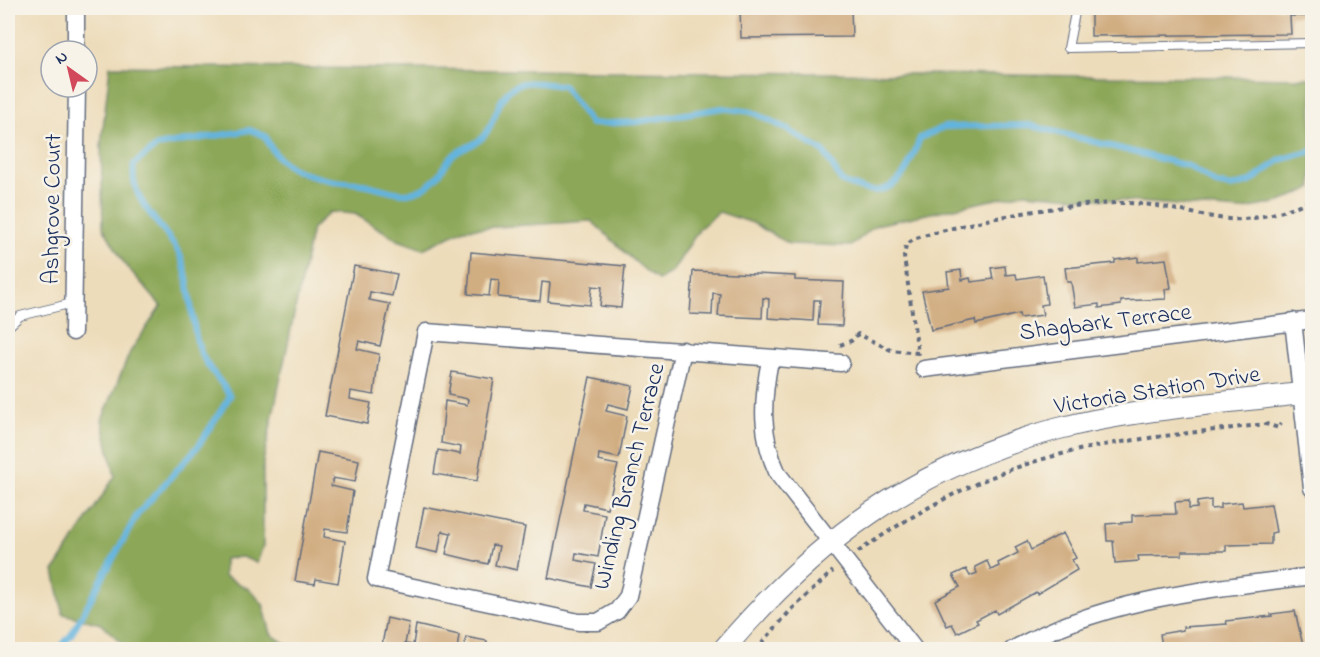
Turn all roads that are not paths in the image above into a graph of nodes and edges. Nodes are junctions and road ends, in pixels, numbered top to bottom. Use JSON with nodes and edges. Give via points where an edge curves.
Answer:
{"nodes":[{"id":1,"x":76,"y":8,"type":"edge"},
{"id":2,"x":1076,"y":8,"type":"edge"},
{"id":3,"x":76,"y":39,"type":"edge"},
{"id":4,"x":1312,"y":43,"type":"edge"},
{"id":5,"x":77,"y":99,"type":"edge"},
{"id":6,"x":73,"y":303,"type":"junction"},
{"id":7,"x":1312,"y":320,"type":"edge"},
{"id":8,"x":1293,"y":321,"type":"junction"},
{"id":9,"x":8,"y":327,"type":"edge"},
{"id":10,"x":72,"y":332,"type":"dead end"},
{"id":11,"x":683,"y":350,"type":"junction"},
{"id":12,"x":770,"y":360,"type":"junction"},
{"id":13,"x":839,"y":363,"type":"road end"},
{"id":14,"x":924,"y":369,"type":"dead end"},
{"id":15,"x":1307,"y":393,"type":"edge"},
{"id":16,"x":1312,"y":488,"type":"edge"},
{"id":17,"x":830,"y":542,"type":"junction"},
{"id":18,"x":1312,"y":576,"type":"edge"},
{"id":19,"x":723,"y":650,"type":"edge"},
{"id":20,"x":915,"y":650,"type":"edge"},
{"id":21,"x":1011,"y":650,"type":"edge"}],
"edges":[{"from":1,"to":3,"type":"street"},
{"from":2,"to":4,"type":"lane","via":[[1068,48]]},
{"from":5,"to":6,"type":"street","name":"Ashgrove Court"},
{"from":6,"to":9,"type":"lane","via":[[20,316]]},
{"from":6,"to":10,"type":"street","name":"Ashgrove Court"},
{"from":7,"to":8,"type":"street","name":"Shagbark Terrace"},
{"from":8,"to":14,"type":"street","name":"Shagbark Terrace"},
{"from":8,"to":15,"type":"street"},
{"from":11,"to":11,"type":"street","name":"Winding Branch Terrace","via":[[426,332],[376,579],[579,622],[598,622],[617,611],[628,596],[637,561]]},
{"from":11,"to":12,"type":"street","name":"Winding Branch Terrace"},
{"from":12,"to":13,"type":"street","name":"Winding Branch Terrace"},
{"from":12,"to":17,"type":"street","via":[[762,420],[768,453],[778,474]]},
{"from":15,"to":16,"type":"street"},
{"from":15,"to":17,"type":"street","name":"Victoria Station Drive","via":[[1113,418],[1005,445],[915,484]]},
{"from":17,"to":19,"type":"street","name":"Victoria Station Drive","via":[[762,604]]},
{"from":17,"to":20,"type":"street"},
{"from":18,"to":21,"type":"street","via":[[1147,599],[1073,621]]}]}
